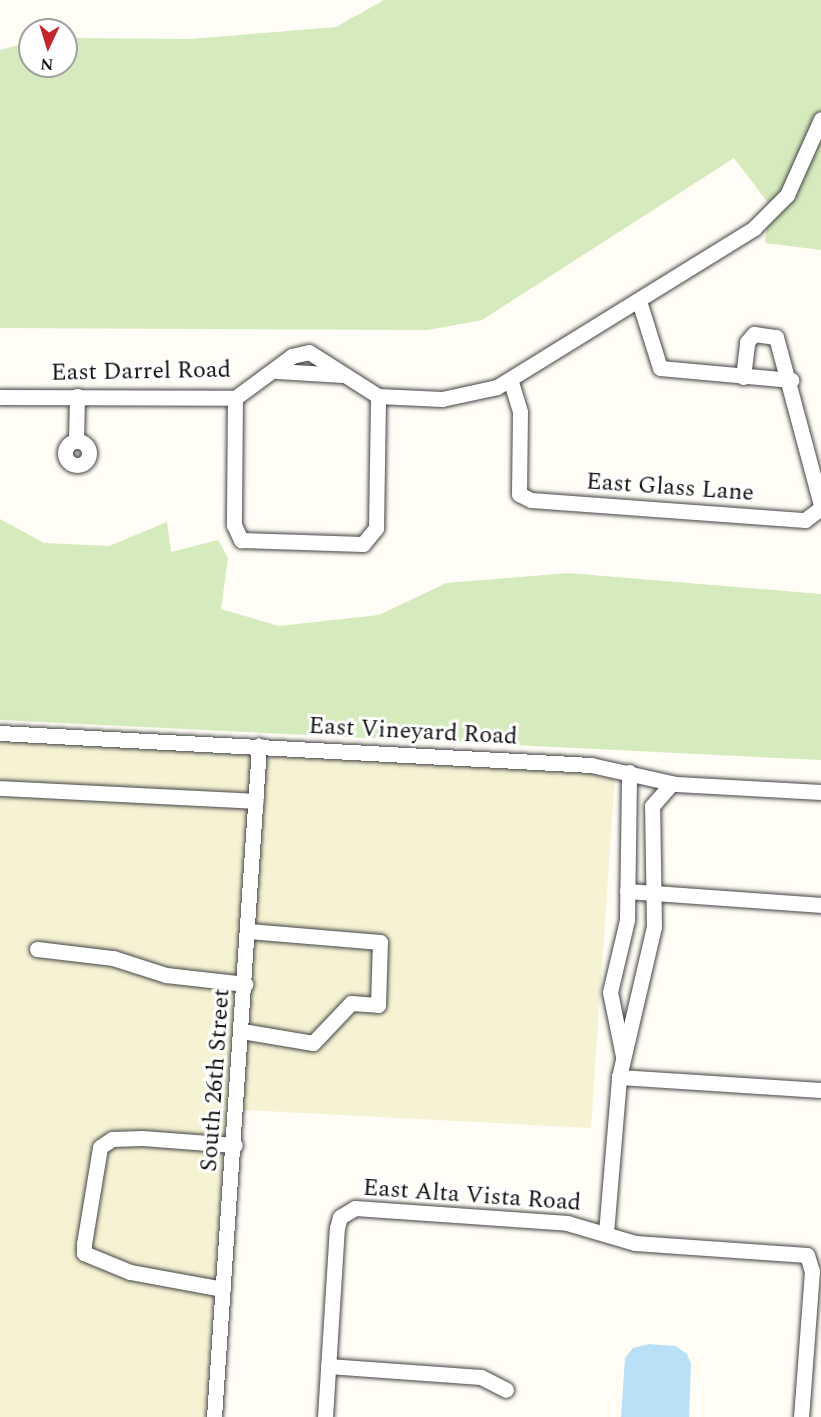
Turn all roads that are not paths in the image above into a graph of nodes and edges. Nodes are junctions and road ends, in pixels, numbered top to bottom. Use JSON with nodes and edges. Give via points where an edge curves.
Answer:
{"nodes":[{"id":1,"x":821,"y":119,"type":"edge"},
{"id":2,"x":639,"y":301,"type":"junction"},
{"id":3,"x":743,"y":376,"type":"junction"},
{"id":4,"x":791,"y":380,"type":"junction"},
{"id":5,"x":511,"y":382,"type":"junction"},
{"id":6,"x":77,"y":396,"type":"junction"},
{"id":7,"x":378,"y":396,"type":"junction"},
{"id":8,"x":0,"y":397,"type":"edge"},
{"id":9,"x":235,"y":398,"type":"junction"},
{"id":10,"x":76,"y":441,"type":"dead end"},
{"id":11,"x":820,"y":509,"type":"edge"},
{"id":12,"x":0,"y":733,"type":"edge"},
{"id":13,"x":259,"y":746,"type":"junction"},
{"id":14,"x":628,"y":772,"type":"junction"},
{"id":15,"x":672,"y":783,"type":"junction"},
{"id":16,"x":0,"y":788,"type":"edge"},
{"id":17,"x":821,"y":792,"type":"edge"},
{"id":18,"x":256,"y":801,"type":"junction"},
{"id":19,"x":625,"y":850,"type":"junction"},
{"id":20,"x":651,"y":851,"type":"junction"},
{"id":21,"x":627,"y":891,"type":"junction"},
{"id":22,"x":653,"y":893,"type":"junction"},
{"id":23,"x":821,"y":905,"type":"edge"},
{"id":24,"x":248,"y":931,"type":"junction"},
{"id":25,"x":37,"y":949,"type":"dead end"},
{"id":26,"x":245,"y":984,"type":"junction"},
{"id":27,"x":242,"y":1030,"type":"junction"},
{"id":28,"x":623,"y":1056,"type":"junction"},
{"id":29,"x":620,"y":1077,"type":"junction"},
{"id":30,"x":821,"y":1090,"type":"edge"},
{"id":31,"x":235,"y":1145,"type":"junction"},
{"id":32,"x":606,"y":1233,"type":"junction"},
{"id":33,"x":223,"y":1289,"type":"junction"},
{"id":34,"x":328,"y":1366,"type":"junction"},
{"id":35,"x":506,"y":1390,"type":"dead end"},
{"id":36,"x":214,"y":1417,"type":"edge"},
{"id":37,"x":325,"y":1417,"type":"edge"},
{"id":38,"x":801,"y":1417,"type":"edge"}],
"edges":[{"from":1,"to":2,"type":"street","name":"East Darrel Road","via":[[802,168],[772,212]]},
{"from":2,"to":3,"type":"street","via":[[660,368]]},
{"from":2,"to":5,"type":"street","name":"East Darrel Road"},
{"from":3,"to":4,"type":"street"},
{"from":3,"to":4,"type":"street","via":[[747,342],[767,333],[781,344]]},
{"from":4,"to":11,"type":"street"},
{"from":5,"to":7,"type":"street","name":"East Darrel Road","via":[[442,399]]},
{"from":5,"to":11,"type":"street","name":"East Glass Lane","via":[[520,412],[519,494],[531,500],[805,520]]},
{"from":6,"to":8,"type":"street","name":"East Darrel Road"},
{"from":6,"to":9,"type":"street","name":"East Darrel Road"},
{"from":6,"to":10,"type":"street"},
{"from":7,"to":9,"type":"street","name":"East Darrel Road","via":[[343,375],[277,371]]},
{"from":7,"to":9,"type":"street","via":[[373,538],[363,544],[241,540],[234,525]]},
{"from":12,"to":13,"type":"street","name":"East Vineyard Road"},
{"from":13,"to":14,"type":"street","name":"East Vineyard Road"},
{"from":13,"to":18,"type":"street","name":"South 26th Street"},
{"from":14,"to":15,"type":"street","name":"East Vineyard Road"},
{"from":14,"to":19,"type":"street"},
{"from":15,"to":17,"type":"street","name":"East Vineyard Road"},
{"from":15,"to":20,"type":"street","via":[[652,806]]},
{"from":16,"to":18,"type":"street"},
{"from":18,"to":24,"type":"street","name":"South 26th Street"},
{"from":19,"to":20,"type":"street"},
{"from":19,"to":21,"type":"street"},
{"from":20,"to":22,"type":"street"},
{"from":21,"to":22,"type":"street"},
{"from":21,"to":28,"type":"street","via":[[627,920],[610,992]]},
{"from":22,"to":23,"type":"street"},
{"from":22,"to":28,"type":"street","via":[[652,945]]},
{"from":24,"to":26,"type":"street","name":"South 26th Street"},
{"from":24,"to":27,"type":"street","via":[[380,942],[378,1005],[351,1003],[313,1043]]},
{"from":25,"to":26,"type":"street","via":[[113,958],[166,975]]},
{"from":26,"to":27,"type":"street","name":"South 26th Street"},
{"from":27,"to":31,"type":"street","name":"South 26th Street"},
{"from":28,"to":29,"type":"street"},
{"from":29,"to":30,"type":"street"},
{"from":29,"to":32,"type":"street"},
{"from":31,"to":33,"type":"street","name":"South 26th Street"},
{"from":31,"to":33,"type":"street","via":[[142,1138],[106,1143],[94,1156],[84,1244],[84,1253],[130,1272]]},
{"from":32,"to":34,"type":"street","name":"East Alta Vista Road","via":[[567,1223],[346,1211],[337,1228]]},
{"from":32,"to":38,"type":"street","name":"East Alta Vista Road","via":[[635,1243],[807,1255],[812,1271]]},
{"from":33,"to":36,"type":"street","name":"South 26th Street"},
{"from":34,"to":35,"type":"street","via":[[481,1377]]},
{"from":34,"to":37,"type":"street"}]}
